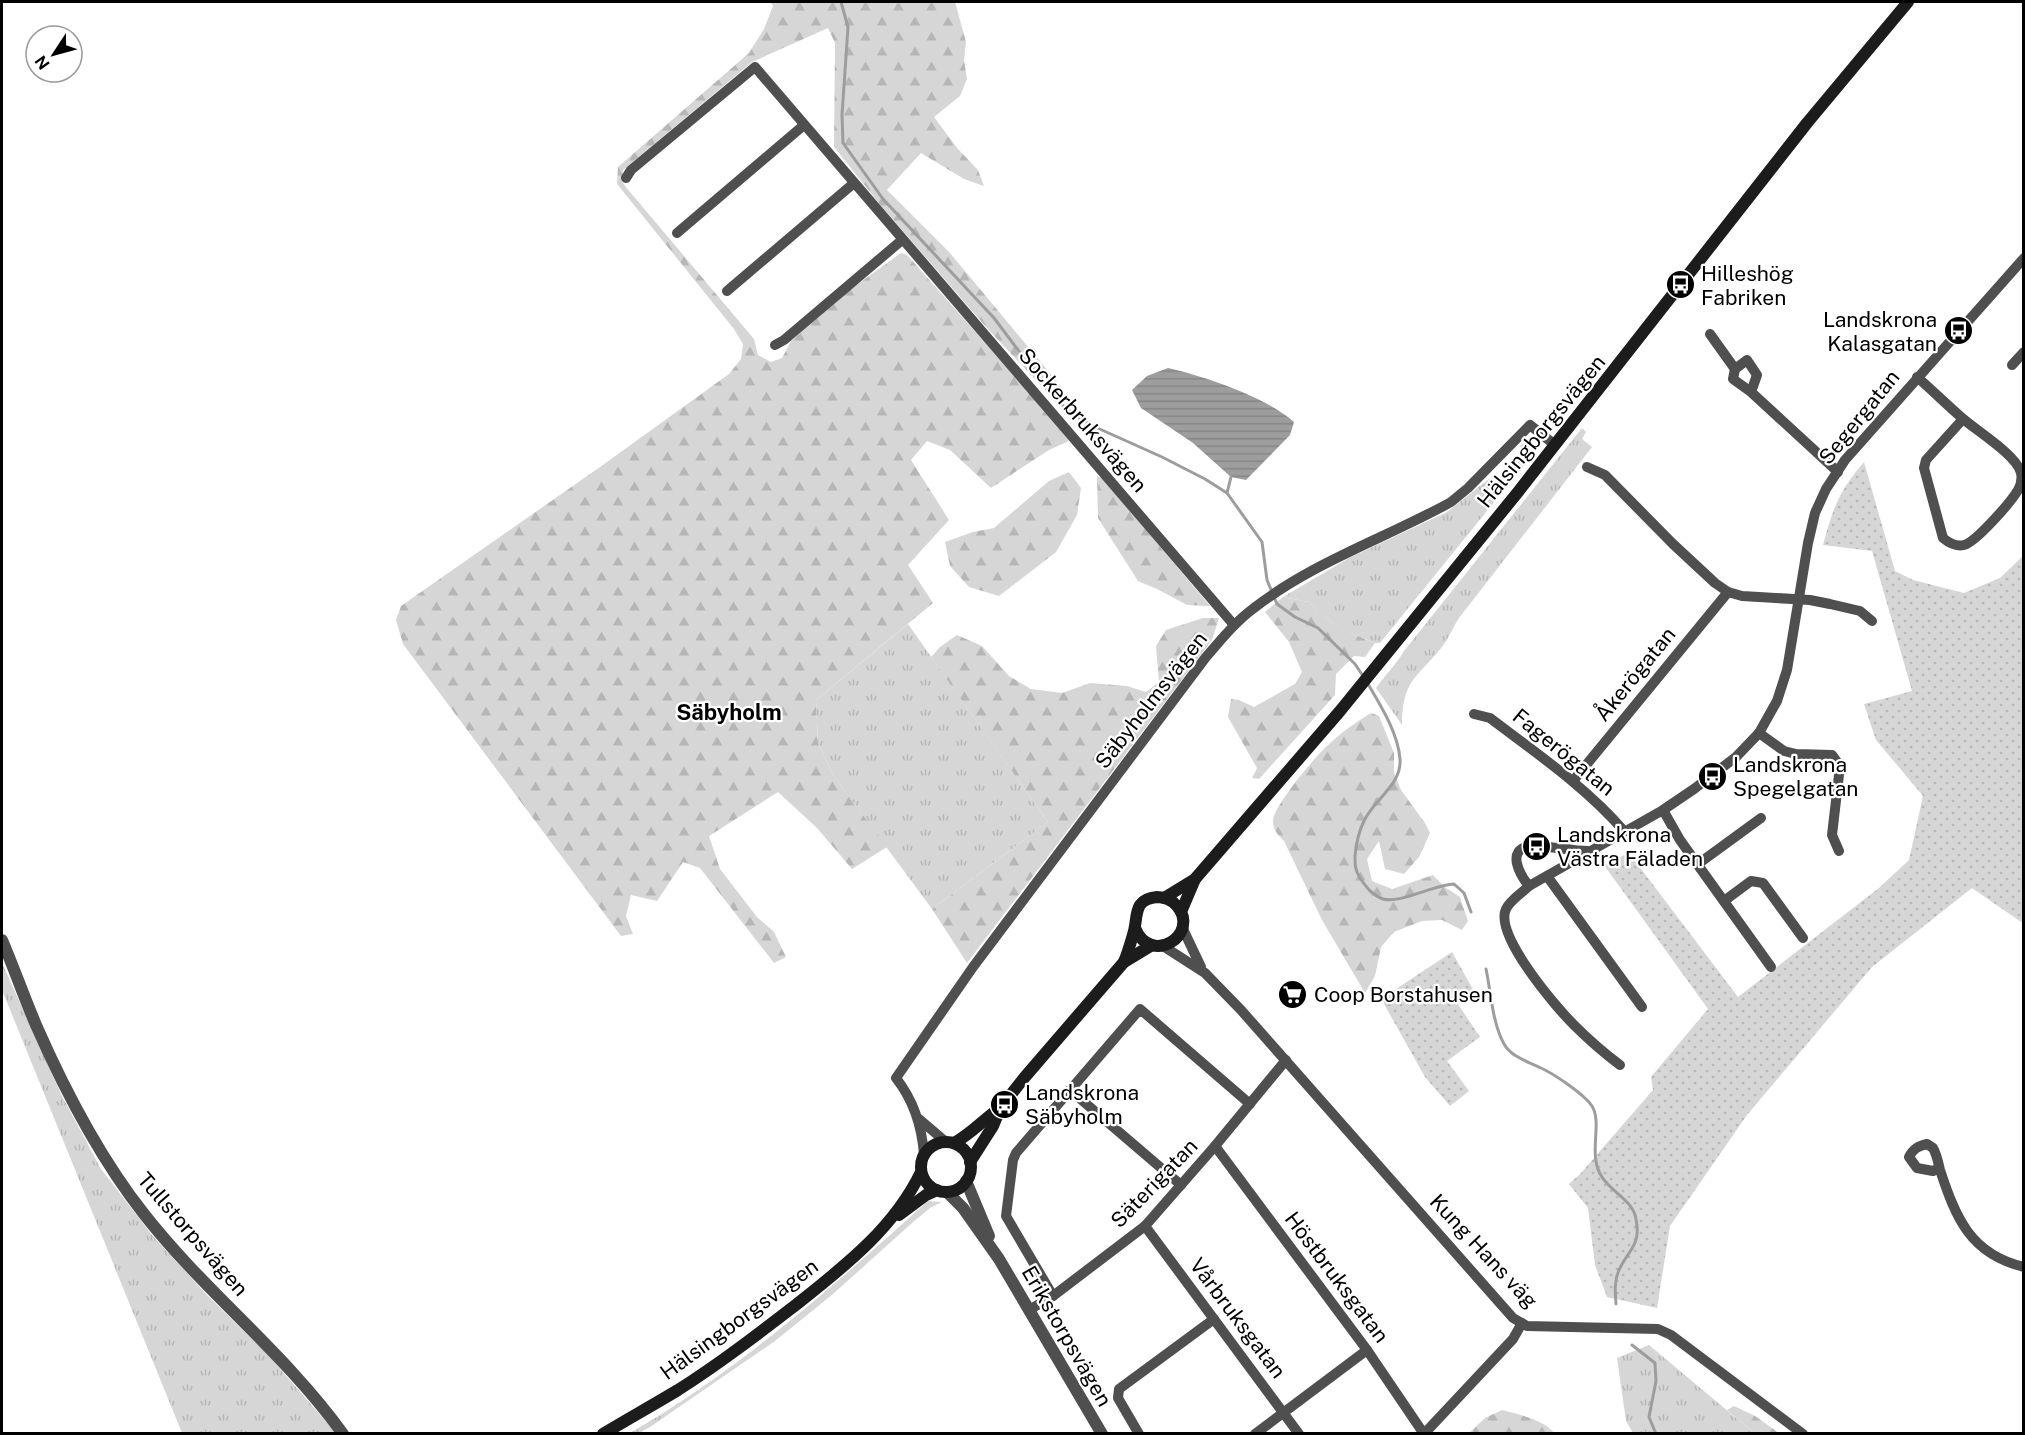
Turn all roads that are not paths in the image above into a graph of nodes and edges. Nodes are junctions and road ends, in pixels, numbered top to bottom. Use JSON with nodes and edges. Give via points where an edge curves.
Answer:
{"nodes":[{"id":1,"x":1908,"y":2,"type":"edge"},
{"id":2,"x":804,"y":125,"type":"junction"},
{"id":3,"x":626,"y":178,"type":"dead end"},
{"id":4,"x":854,"y":183,"type":"junction"},
{"id":5,"x":677,"y":233,"type":"dead end"},
{"id":6,"x":902,"y":240,"type":"junction"},
{"id":7,"x":2024,"y":258,"type":"edge"},
{"id":8,"x":727,"y":291,"type":"dead end"},
{"id":9,"x":1710,"y":334,"type":"dead end"},
{"id":10,"x":775,"y":345,"type":"dead end"},
{"id":11,"x":2024,"y":352,"type":"edge"},
{"id":12,"x":2012,"y":365,"type":"dead end"},
{"id":13,"x":1735,"y":369,"type":"junction"},
{"id":14,"x":1917,"y":377,"type":"junction"},
{"id":15,"x":1751,"y":392,"type":"junction"},
{"id":16,"x":1963,"y":419,"type":"junction"},
{"id":17,"x":1555,"y":445,"type":"junction"},
{"id":18,"x":1587,"y":467,"type":"dead end"},
{"id":19,"x":1838,"y":472,"type":"junction"},
{"id":20,"x":1728,"y":591,"type":"junction"},
{"id":21,"x":1798,"y":600,"type":"junction"},
{"id":22,"x":1872,"y":621,"type":"dead end"},
{"id":23,"x":1234,"y":625,"type":"junction"},
{"id":24,"x":1474,"y":714,"type":"dead end"},
{"id":25,"x":1759,"y":733,"type":"junction"},
{"id":26,"x":1572,"y":781,"type":"junction"},
{"id":27,"x":1663,"y":810,"type":"junction"},
{"id":28,"x":1761,"y":818,"type":"dead end"},
{"id":29,"x":1624,"y":831,"type":"junction"},
{"id":30,"x":1588,"y":851,"type":"junction"},
{"id":31,"x":1839,"y":851,"type":"dead end"},
{"id":32,"x":1698,"y":864,"type":"junction"},
{"id":33,"x":1547,"y":876,"type":"junction"},
{"id":34,"x":1195,"y":879,"type":"junction"},
{"id":35,"x":1529,"y":886,"type":"junction"},
{"id":36,"x":1164,"y":898,"type":"junction"},
{"id":37,"x":1724,"y":901,"type":"junction"},
{"id":38,"x":1181,"y":912,"type":"junction"},
{"id":39,"x":1182,"y":927,"type":"junction"},
{"id":40,"x":1135,"y":928,"type":"junction"},
{"id":41,"x":1803,"y":938,"type":"dead end"},
{"id":42,"x":2,"y":940,"type":"edge"},
{"id":43,"x":1158,"y":945,"type":"junction"},
{"id":44,"x":1124,"y":962,"type":"junction"},
{"id":45,"x":1770,"y":966,"type":"dead end"},
{"id":46,"x":1205,"y":973,"type":"junction"},
{"id":47,"x":1642,"y":1007,"type":"dead end"},
{"id":48,"x":1286,"y":1060,"type":"junction"},
{"id":49,"x":1620,"y":1065,"type":"dead end"},
{"id":50,"x":1070,"y":1090,"type":"junction"},
{"id":51,"x":1250,"y":1104,"type":"junction"},
{"id":52,"x":1001,"y":1107,"type":"junction"},
{"id":53,"x":919,"y":1119,"type":"junction"},
{"id":54,"x":950,"y":1143,"type":"junction"},
{"id":55,"x":1215,"y":1146,"type":"junction"},
{"id":56,"x":924,"y":1155,"type":"junction"},
{"id":57,"x":970,"y":1162,"type":"junction"},
{"id":58,"x":1940,"y":1168,"type":"dead end"},
{"id":59,"x":921,"y":1172,"type":"junction"},
{"id":60,"x":966,"y":1181,"type":"junction"},
{"id":61,"x":1181,"y":1185,"type":"junction"},
{"id":62,"x":942,"y":1191,"type":"junction"},
{"id":63,"x":889,"y":1223,"type":"junction"},
{"id":64,"x":1144,"y":1226,"type":"junction"},
{"id":65,"x":999,"y":1259,"type":"junction"},
{"id":66,"x":2024,"y":1267,"type":"edge"},
{"id":67,"x":1053,"y":1296,"type":"junction"},
{"id":68,"x":1029,"y":1310,"type":"junction"},
{"id":69,"x":1214,"y":1319,"type":"junction"},
{"id":70,"x":1522,"y":1323,"type":"junction"},
{"id":71,"x":1367,"y":1350,"type":"junction"},
{"id":72,"x":1283,"y":1412,"type":"junction"},
{"id":73,"x":343,"y":1434,"type":"edge"},
{"id":74,"x":603,"y":1434,"type":"edge"},
{"id":75,"x":1102,"y":1434,"type":"edge"},
{"id":76,"x":1139,"y":1434,"type":"edge"},
{"id":77,"x":1255,"y":1434,"type":"edge"},
{"id":78,"x":1299,"y":1434,"type":"edge"},
{"id":79,"x":1424,"y":1434,"type":"edge"},
{"id":80,"x":1803,"y":1434,"type":"edge"}],
"edges":[{"from":1,"to":17,"type":"main road","name":"Hälsingborgsvägen","via":[[1807,123]]},
{"from":2,"to":3,"type":"street","name":"Sockerbruksvägen","via":[[755,68]]},
{"from":2,"to":4,"type":"street","name":"Sockerbruksvägen"},
{"from":2,"to":5,"type":"street"},
{"from":4,"to":6,"type":"street","name":"Sockerbruksvägen"},
{"from":4,"to":8,"type":"street"},
{"from":6,"to":10,"type":"street"},
{"from":6,"to":23,"type":"street","name":"Sockerbruksvägen"},
{"from":7,"to":14,"type":"street","name":"Segergatan"},
{"from":9,"to":13,"type":"street"},
{"from":11,"to":12,"type":"street"},
{"from":13,"to":15,"type":"street","via":[[1733,379]]},
{"from":13,"to":15,"type":"street","via":[[1747,360],[1757,375]]},
{"from":14,"to":16,"type":"street"},
{"from":14,"to":19,"type":"street","name":"Segergatan"},
{"from":15,"to":19,"type":"street"},
{"from":16,"to":16,"type":"street","via":[[1997,445],[2021,473],[2021,482],[2012,498],[1977,538],[1963,546],[1943,538],[1924,468],[1926,460]]},
{"from":17,"to":23,"type":"street","name":"Säbyholmsvägen","via":[[1530,425],[1450,502],[1301,576]]},
{"from":17,"to":34,"type":"main road","name":"Hälsingborgsvägen","via":[[1340,711]]},
{"from":18,"to":20,"type":"street","via":[[1605,475],[1673,544]]},
{"from":19,"to":21,"type":"street","name":"Segergatan","via":[[1815,513]]},
{"from":20,"to":21,"type":"street","via":[[1750,597]]},
{"from":20,"to":26,"type":"street","name":"Åkerögatan"},
{"from":21,"to":22,"type":"street","via":[[1860,611]]},
{"from":21,"to":25,"type":"street","name":"Segergatan","via":[[1777,701]]},
{"from":23,"to":53,"type":"street","name":"Säbyholmsvägen","via":[[994,939],[903,1066],[896,1078]]},
{"from":24,"to":26,"type":"street","name":"Fagerögatan","via":[[1490,718]]},
{"from":25,"to":27,"type":"street","name":"Segergatan","via":[[1736,757]]},
{"from":25,"to":31,"type":"street","via":[[1784,751],[1832,755],[1840,766],[1833,835]]},
{"from":26,"to":29,"type":"street","name":"Fagerögatan"},
{"from":27,"to":29,"type":"street","name":"Segergatan"},
{"from":27,"to":32,"type":"street"},
{"from":28,"to":32,"type":"street"},
{"from":29,"to":30,"type":"street","name":"Segergatan"},
{"from":30,"to":33,"type":"street","name":"Segergatan"},
{"from":30,"to":35,"type":"street","via":[[1527,847],[1517,856],[1516,864]]},
{"from":32,"to":37,"type":"street"},
{"from":33,"to":35,"type":"street","name":"Segergatan"},
{"from":33,"to":47,"type":"street"},
{"from":34,"to":36,"type":"main road","name":"Hälsingborgsvägen"},
{"from":34,"to":38,"type":"main road","name":"Hälsingborgsvägen"},
{"from":35,"to":49,"type":"street","name":"Segergatan","via":[[1506,910],[1504,920],[1510,940],[1550,999]]},
{"from":36,"to":38,"type":"main road","via":[[1175,903]]},
{"from":36,"to":40,"type":"main road","via":[[1152,898],[1141,904],[1135,915]]},
{"from":37,"to":41,"type":"street","via":[[1750,881],[1763,883]]},
{"from":37,"to":45,"type":"street"},
{"from":38,"to":39,"type":"main road"},
{"from":39,"to":43,"type":"main road","via":[[1176,939]]},
{"from":39,"to":46,"type":"street","name":"Kung Hans väg"},
{"from":40,"to":43,"type":"main road","via":[[1141,939]]},
{"from":40,"to":44,"type":"main road"},
{"from":42,"to":73,"type":"street","name":"Tullstorpsvägen","via":[[37,1026],[87,1130],[116,1174],[177,1252],[325,1408]]},
{"from":43,"to":44,"type":"main road"},
{"from":43,"to":46,"type":"street","name":"Kung Hans väg"},
{"from":44,"to":52,"type":"main road"},
{"from":46,"to":48,"type":"street","name":"Kung Hans väg"},
{"from":48,"to":51,"type":"street","name":"Säterigatan"},
{"from":48,"to":70,"type":"street","name":"Kung Hans väg","via":[[1513,1318]]},
{"from":50,"to":51,"type":"street","via":[[1140,1009]]},
{"from":50,"to":61,"type":"street"},
{"from":50,"to":67,"type":"street","via":[[1016,1153],[1006,1205],[1006,1216]]},
{"from":51,"to":55,"type":"street","name":"Säterigatan"},
{"from":52,"to":54,"type":"main road","via":[[973,1131]]},
{"from":52,"to":57,"type":"main road"},
{"from":53,"to":54,"type":"street","name":"Säbyholmsvägen"},
{"from":53,"to":56,"type":"street","name":"Säbyholmsvägen"},
{"from":54,"to":56,"type":"main road","via":[[935,1144]]},
{"from":54,"to":57,"type":"main road","via":[[964,1151]]},
{"from":55,"to":61,"type":"street","name":"Säterigatan"},
{"from":55,"to":71,"type":"street","name":"Höstbruksgatan"},
{"from":56,"to":59,"type":"main road"},
{"from":57,"to":60,"type":"main road"},
{"from":58,"to":66,"type":"street","via":[[1967,1233],[1999,1259]]},
{"from":59,"to":62,"type":"main road","via":[[927,1183]]},
{"from":59,"to":63,"type":"main road","name":"Hälsingborgsvägen"},
{"from":60,"to":62,"type":"main road","via":[[958,1189]]},
{"from":60,"to":65,"type":"street","name":"Erikstorpsvägen"},
{"from":61,"to":64,"type":"street","name":"Säterigatan"},
{"from":62,"to":63,"type":"main road","name":"Hälsingborgsvägen","via":[[926,1195]]},
{"from":62,"to":65,"type":"street","name":"Erikstorpsvägen","via":[[963,1208]]},
{"from":63,"to":74,"type":"main road","name":"Hälsingborgsvägen","via":[[828,1280],[730,1354]]},
{"from":64,"to":67,"type":"street","name":"Säterigatan"},
{"from":64,"to":69,"type":"street","name":"Vårbruksgatan"},
{"from":65,"to":68,"type":"street","name":"Erikstorpsvägen"},
{"from":67,"to":68,"type":"street","name":"Säterigatan"},
{"from":68,"to":75,"type":"street","name":"Erikstorpsvägen"},
{"from":69,"to":72,"type":"street","name":"Vårbruksgatan"},
{"from":69,"to":76,"type":"street","via":[[1119,1389],[1118,1398]]},
{"from":70,"to":79,"type":"street","via":[[1513,1339]]},
{"from":70,"to":80,"type":"street","name":"Kung Hans väg","via":[[1658,1329]]},
{"from":71,"to":72,"type":"street"},
{"from":71,"to":79,"type":"street","name":"Höstbruksgatan"},
{"from":72,"to":77,"type":"street"},
{"from":72,"to":78,"type":"street","name":"Vårbruksgatan"}]}
